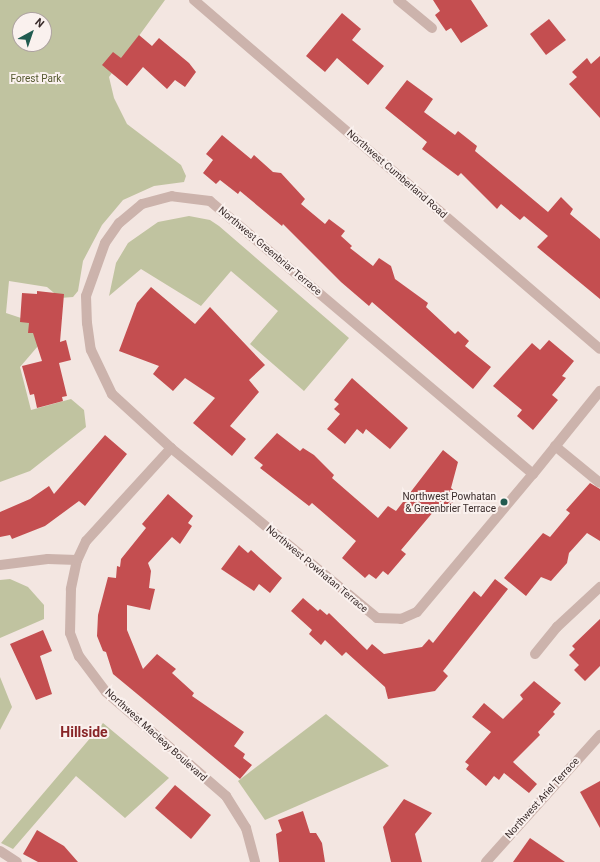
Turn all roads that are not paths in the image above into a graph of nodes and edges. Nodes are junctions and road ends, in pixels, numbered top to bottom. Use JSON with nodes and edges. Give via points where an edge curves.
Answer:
{"nodes":[{"id":1,"x":194,"y":0,"type":"edge"},
{"id":2,"x":398,"y":0,"type":"edge"},
{"id":3,"x":432,"y":28,"type":"dead end"},
{"id":4,"x":600,"y":349,"type":"edge"},
{"id":5,"x":600,"y":391,"type":"edge"},
{"id":6,"x":555,"y":446,"type":"junction"},
{"id":7,"x":171,"y":448,"type":"junction"},
{"id":8,"x":533,"y":474,"type":"junction"},
{"id":9,"x":600,"y":483,"type":"edge"},
{"id":10,"x":77,"y":560,"type":"junction"},
{"id":11,"x":0,"y":565,"type":"edge"},
{"id":12,"x":600,"y":587,"type":"edge"},
{"id":13,"x":534,"y":654,"type":"dead end"},
{"id":14,"x":600,"y":735,"type":"edge"},
{"id":15,"x":0,"y":851,"type":"edge"},
{"id":16,"x":17,"y":862,"type":"edge"},
{"id":17,"x":255,"y":862,"type":"edge"},
{"id":18,"x":486,"y":862,"type":"edge"}],
"edges":[{"from":1,"to":4,"type":"street","name":"Northwest Cumberland Road"},
{"from":2,"to":3,"type":"street"},
{"from":5,"to":6,"type":"street","name":"Northwest Powhatan Terrace"},
{"from":6,"to":8,"type":"street","name":"Northwest Powhatan Terrace"},
{"from":6,"to":9,"type":"street"},
{"from":7,"to":8,"type":"street","name":"Northwest Powhatan Terrace","via":[[364,609],[377,618],[392,620],[417,612]]},
{"from":7,"to":8,"type":"street","name":"Northwest Greenbriar Terrace","via":[[112,394],[91,350],[86,296],[105,243],[119,222],[142,204],[172,196],[192,196],[210,201],[228,214]]},
{"from":7,"to":10,"type":"street","name":"Northwest Macleay Boulevard","via":[[90,535]]},
{"from":10,"to":11,"type":"street","via":[[48,559]]},
{"from":10,"to":17,"type":"street","name":"Northwest Macleay Boulevard","via":[[71,589],[70,632],[79,656],[106,692],[226,796],[246,828]]},
{"from":12,"to":13,"type":"street","via":[[557,627]]},
{"from":14,"to":18,"type":"street","name":"Northwest Ariel Terrace"},
{"from":15,"to":16,"type":"street"}]}
